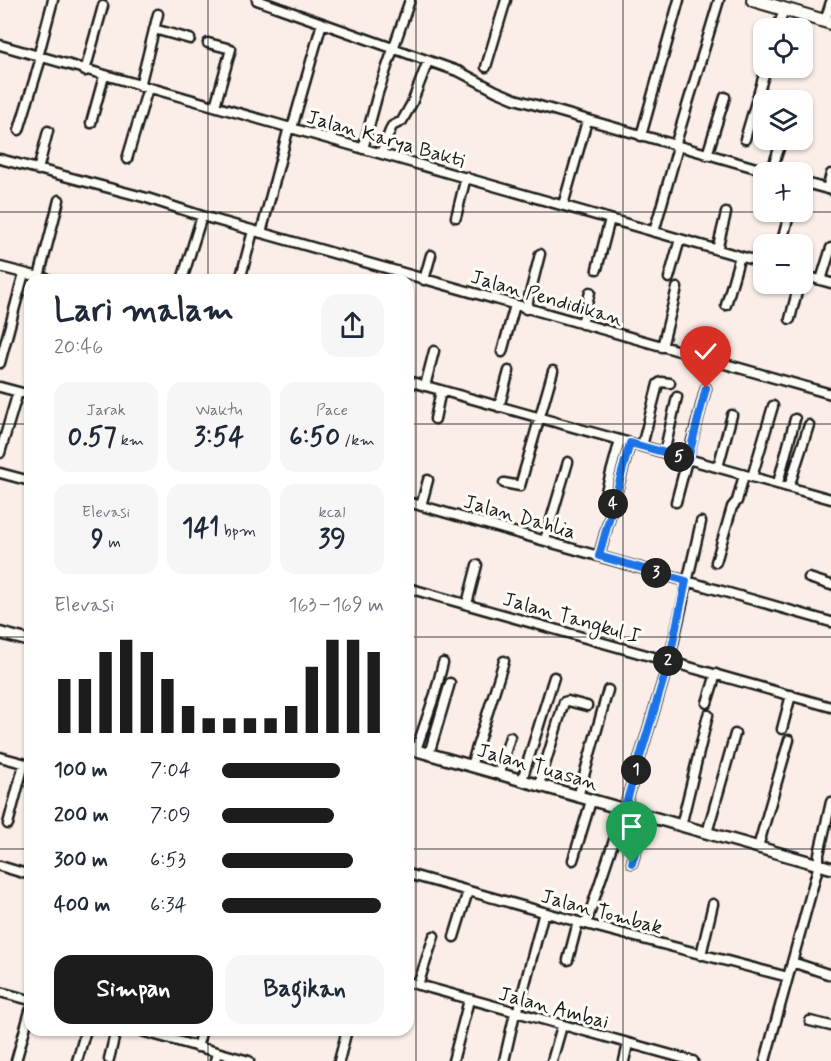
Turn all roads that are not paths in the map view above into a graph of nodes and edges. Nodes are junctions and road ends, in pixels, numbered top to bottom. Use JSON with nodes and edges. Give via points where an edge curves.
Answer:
{"nodes":[{"id":1,"x":53,"y":0,"type":"edge"},
{"id":2,"x":256,"y":0,"type":"edge"},
{"id":3,"x":410,"y":0,"type":"edge"},
{"id":4,"x":506,"y":0,"type":"edge"},
{"id":5,"x":679,"y":0,"type":"edge"},
{"id":6,"x":719,"y":0,"type":"edge"},
{"id":7,"x":753,"y":0,"type":"edge"},
{"id":8,"x":831,"y":2,"type":"edge"},
{"id":9,"x":103,"y":6,"type":"dead end"},
{"id":10,"x":784,"y":9,"type":"junction"},
{"id":11,"x":158,"y":14,"type":"dead end"},
{"id":12,"x":781,"y":18,"type":"edge"},
{"id":13,"x":828,"y":22,"type":"edge"},
{"id":14,"x":322,"y":23,"type":"junction"},
{"id":15,"x":154,"y":29,"type":"junction"},
{"id":16,"x":190,"y":39,"type":"dead end"},
{"id":17,"x":208,"y":43,"type":"dead end"},
{"id":18,"x":0,"y":45,"type":"edge"},
{"id":19,"x":392,"y":49,"type":"junction"},
{"id":20,"x":39,"y":58,"type":"junction"},
{"id":21,"x":428,"y":61,"type":"junction"},
{"id":22,"x":486,"y":67,"type":"dead end"},
{"id":23,"x":85,"y":70,"type":"junction"},
{"id":24,"x":104,"y":76,"type":"junction"},
{"id":25,"x":763,"y":78,"type":"edge"},
{"id":26,"x":144,"y":87,"type":"junction"},
{"id":27,"x":725,"y":97,"type":"dead end"},
{"id":28,"x":215,"y":106,"type":"junction"},
{"id":29,"x":587,"y":121,"type":"junction"},
{"id":30,"x":91,"y":123,"type":"dead end"},
{"id":31,"x":291,"y":128,"type":"junction"},
{"id":32,"x":19,"y":130,"type":"dead end"},
{"id":33,"x":48,"y":131,"type":"dead end"},
{"id":34,"x":641,"y":136,"type":"junction"},
{"id":35,"x":745,"y":140,"type":"dead end"},
{"id":36,"x":677,"y":146,"type":"junction"},
{"id":37,"x":363,"y":149,"type":"junction"},
{"id":38,"x":381,"y":153,"type":"junction"},
{"id":39,"x":707,"y":155,"type":"junction"},
{"id":40,"x":0,"y":159,"type":"edge"},
{"id":41,"x":128,"y":159,"type":"dead end"},
{"id":42,"x":753,"y":167,"type":"edge"},
{"id":43,"x":38,"y":170,"type":"junction"},
{"id":44,"x":831,"y":174,"type":"edge"},
{"id":45,"x":466,"y":177,"type":"junction"},
{"id":46,"x":813,"y":185,"type":"edge"},
{"id":47,"x":829,"y":189,"type":"edge"},
{"id":48,"x":59,"y":200,"type":"dead end"},
{"id":49,"x":563,"y":205,"type":"junction"},
{"id":50,"x":726,"y":213,"type":"dead end"},
{"id":51,"x":202,"y":216,"type":"junction"},
{"id":52,"x":456,"y":217,"type":"dead end"},
{"id":53,"x":610,"y":219,"type":"junction"},
{"id":54,"x":257,"y":232,"type":"junction"},
{"id":55,"x":654,"y":232,"type":"junction"},
{"id":56,"x":680,"y":239,"type":"junction"},
{"id":57,"x":831,"y":248,"type":"edge"},
{"id":58,"x":717,"y":250,"type":"junction"},
{"id":59,"x":540,"y":254,"type":"dead end"},
{"id":60,"x":432,"y":255,"type":"dead end"},
{"id":61,"x":740,"y":256,"type":"junction"},
{"id":62,"x":753,"y":260,"type":"edge"},
{"id":63,"x":1,"y":267,"type":"edge"},
{"id":64,"x":597,"y":269,"type":"dead end"},
{"id":65,"x":24,"y":273,"type":"junction"},
{"id":66,"x":28,"y":274,"type":"edge"},
{"id":67,"x":40,"y":274,"type":"edge"},
{"id":68,"x":184,"y":274,"type":"edge"},
{"id":69,"x":242,"y":274,"type":"edge"},
{"id":70,"x":405,"y":274,"type":"edge"},
{"id":71,"x":414,"y":277,"type":"edge"},
{"id":72,"x":813,"y":277,"type":"edge"},
{"id":73,"x":0,"y":278,"type":"edge"},
{"id":74,"x":669,"y":278,"type":"dead end"},
{"id":75,"x":424,"y":280,"type":"junction"},
{"id":76,"x":821,"y":280,"type":"junction"},
{"id":77,"x":831,"y":283,"type":"edge"},
{"id":78,"x":677,"y":288,"type":"dead end"},
{"id":79,"x":590,"y":292,"type":"dead end"},
{"id":80,"x":796,"y":294,"type":"edge"},
{"id":81,"x":515,"y":305,"type":"junction"},
{"id":82,"x":726,"y":305,"type":"dead end"},
{"id":83,"x":526,"y":309,"type":"junction"},
{"id":84,"x":790,"y":318,"type":"dead end"},
{"id":85,"x":582,"y":324,"type":"junction"},
{"id":86,"x":662,"y":347,"type":"junction"},
{"id":87,"x":434,"y":351,"type":"dead end"},
{"id":88,"x":502,"y":352,"type":"dead end"},
{"id":89,"x":0,"y":363,"type":"edge"},
{"id":90,"x":509,"y":371,"type":"dead end"},
{"id":91,"x":553,"y":371,"type":"dead end"},
{"id":92,"x":414,"y":383,"type":"edge"},
{"id":93,"x":670,"y":383,"type":"dead end"},
{"id":94,"x":425,"y":386,"type":"junction"},
{"id":95,"x":0,"y":387,"type":"edge"},
{"id":96,"x":706,"y":388,"type":"dead end"},
{"id":97,"x":441,"y":390,"type":"junction"},
{"id":98,"x":18,"y":392,"type":"junction"},
{"id":99,"x":24,"y":394,"type":"edge"},
{"id":100,"x":831,"y":394,"type":"edge"},
{"id":101,"x":677,"y":398,"type":"dead end"},
{"id":102,"x":499,"y":406,"type":"junction"},
{"id":103,"x":773,"y":406,"type":"dead end"},
{"id":104,"x":732,"y":415,"type":"dead end"},
{"id":105,"x":538,"y":418,"type":"junction"},
{"id":106,"x":435,"y":419,"type":"dead end"},
{"id":107,"x":795,"y":419,"type":"dead end"},
{"id":108,"x":809,"y":425,"type":"dead end"},
{"id":109,"x":620,"y":440,"type":"junction"},
{"id":110,"x":630,"y":443,"type":"junction"},
{"id":111,"x":642,"y":447,"type":"junction"},
{"id":112,"x":0,"y":453,"type":"edge"},
{"id":113,"x":664,"y":453,"type":"junction"},
{"id":114,"x":688,"y":459,"type":"junction"},
{"id":115,"x":568,"y":462,"type":"dead end"},
{"id":116,"x":718,"y":467,"type":"junction"},
{"id":117,"x":0,"y":473,"type":"edge"},
{"id":118,"x":748,"y":476,"type":"junction"},
{"id":119,"x":24,"y":479,"type":"edge"},
{"id":120,"x":428,"y":480,"type":"dead end"},
{"id":121,"x":504,"y":483,"type":"dead end"},
{"id":122,"x":778,"y":483,"type":"junction"},
{"id":123,"x":789,"y":487,"type":"junction"},
{"id":124,"x":831,"y":499,"type":"edge"},
{"id":125,"x":603,"y":502,"type":"dead end"},
{"id":126,"x":676,"y":502,"type":"dead end"},
{"id":127,"x":414,"y":504,"type":"edge"},
{"id":128,"x":421,"y":506,"type":"junction"},
{"id":129,"x":701,"y":522,"type":"dead end"},
{"id":130,"x":545,"y":540,"type":"junction"},
{"id":131,"x":599,"y":556,"type":"junction"},
{"id":132,"x":716,"y":562,"type":"dead end"},
{"id":133,"x":477,"y":565,"type":"dead end"},
{"id":134,"x":809,"y":578,"type":"dead end"},
{"id":135,"x":686,"y":581,"type":"junction"},
{"id":136,"x":831,"y":585,"type":"edge"},
{"id":137,"x":414,"y":590,"type":"edge"},
{"id":138,"x":467,"y":604,"type":"junction"},
{"id":139,"x":831,"y":622,"type":"edge"},
{"id":140,"x":0,"y":633,"type":"edge"},
{"id":141,"x":24,"y":639,"type":"edge"},
{"id":142,"x":504,"y":661,"type":"dead end"},
{"id":143,"x":669,"y":661,"type":"junction"},
{"id":144,"x":443,"y":663,"type":"dead end"},
{"id":145,"x":716,"y":674,"type":"junction"},
{"id":146,"x":554,"y":677,"type":"dead end"},
{"id":147,"x":450,"y":683,"type":"dead end"},
{"id":148,"x":608,"y":690,"type":"dead end"},
{"id":149,"x":791,"y":695,"type":"junction"},
{"id":150,"x":707,"y":703,"type":"dead end"},
{"id":151,"x":587,"y":706,"type":"dead end"},
{"id":152,"x":831,"y":707,"type":"edge"},
{"id":153,"x":708,"y":715,"type":"dead end"},
{"id":154,"x":782,"y":729,"type":"dead end"},
{"id":155,"x":735,"y":734,"type":"dead end"},
{"id":156,"x":510,"y":737,"type":"dead end"},
{"id":157,"x":789,"y":740,"type":"dead end"},
{"id":158,"x":414,"y":744,"type":"edge"},
{"id":159,"x":414,"y":750,"type":"edge"},
{"id":160,"x":429,"y":754,"type":"junction"},
{"id":161,"x":0,"y":757,"type":"edge"},
{"id":162,"x":24,"y":763,"type":"edge"},
{"id":163,"x":471,"y":766,"type":"junction"},
{"id":164,"x":24,"y":773,"type":"edge"},
{"id":165,"x":499,"y":774,"type":"junction"},
{"id":166,"x":522,"y":780,"type":"junction"},
{"id":167,"x":539,"y":785,"type":"junction"},
{"id":168,"x":578,"y":797,"type":"junction"},
{"id":169,"x":591,"y":801,"type":"junction"},
{"id":170,"x":831,"y":802,"type":"edge"},
{"id":171,"x":624,"y":810,"type":"junction"},
{"id":172,"x":646,"y":816,"type":"junction"},
{"id":173,"x":8,"y":824,"type":"dead end"},
{"id":174,"x":681,"y":826,"type":"junction"},
{"id":175,"x":707,"y":833,"type":"junction"},
{"id":176,"x":758,"y":847,"type":"junction"},
{"id":177,"x":573,"y":860,"type":"dead end"},
{"id":178,"x":632,"y":863,"type":"dead end"},
{"id":179,"x":819,"y":864,"type":"junction"},
{"id":180,"x":0,"y":866,"type":"edge"},
{"id":181,"x":831,"y":868,"type":"edge"},
{"id":182,"x":24,"y":873,"type":"edge"},
{"id":183,"x":414,"y":876,"type":"edge"},
{"id":184,"x":468,"y":891,"type":"junction"},
{"id":185,"x":713,"y":904,"type":"dead end"},
{"id":186,"x":544,"y":912,"type":"junction"},
{"id":187,"x":582,"y":923,"type":"junction"},
{"id":188,"x":434,"y":936,"type":"dead end"},
{"id":189,"x":454,"y":937,"type":"dead end"},
{"id":190,"x":701,"y":954,"type":"junction"},
{"id":191,"x":568,"y":960,"type":"dead end"},
{"id":192,"x":792,"y":962,"type":"junction"},
{"id":193,"x":831,"y":975,"type":"edge"},
{"id":194,"x":788,"y":977,"type":"junction"},
{"id":195,"x":414,"y":984,"type":"edge"},
{"id":196,"x":418,"y":985,"type":"junction"},
{"id":197,"x":0,"y":992,"type":"edge"},
{"id":198,"x":24,"y":998,"type":"edge"},
{"id":199,"x":469,"y":1000,"type":"junction"},
{"id":200,"x":516,"y":1013,"type":"junction"},
{"id":201,"x":810,"y":1021,"type":"dead end"},
{"id":202,"x":562,"y":1026,"type":"junction"},
{"id":203,"x":831,"y":1026,"type":"edge"},
{"id":204,"x":24,"y":1032,"type":"edge"},
{"id":205,"x":84,"y":1036,"type":"edge"},
{"id":206,"x":115,"y":1036,"type":"edge"},
{"id":207,"x":159,"y":1036,"type":"edge"},
{"id":208,"x":200,"y":1036,"type":"edge"},
{"id":209,"x":345,"y":1036,"type":"edge"},
{"id":210,"x":628,"y":1044,"type":"junction"},
{"id":211,"x":197,"y":1047,"type":"junction"},
{"id":212,"x":216,"y":1056,"type":"edge"},
{"id":213,"x":109,"y":1059,"type":"dead end"},
{"id":214,"x":16,"y":1061,"type":"edge"},
{"id":215,"x":77,"y":1061,"type":"edge"},
{"id":216,"x":249,"y":1061,"type":"edge"},
{"id":217,"x":339,"y":1061,"type":"edge"},
{"id":218,"x":453,"y":1061,"type":"edge"},
{"id":219,"x":504,"y":1061,"type":"edge"},
{"id":220,"x":552,"y":1061,"type":"edge"},
{"id":221,"x":624,"y":1061,"type":"edge"},
{"id":222,"x":693,"y":1061,"type":"edge"},
{"id":223,"x":765,"y":1061,"type":"edge"}],
"edges":[{"from":1,"to":20,"type":"street"},
{"from":2,"to":14,"type":"street"},
{"from":3,"to":19,"type":"street"},
{"from":4,"to":22,"type":"street"},
{"from":5,"to":34,"type":"street"},
{"from":6,"to":36,"type":"street"},
{"from":7,"to":10,"type":"main road"},
{"from":8,"to":13,"type":"street"},
{"from":9,"to":23,"type":"street"},
{"from":10,"to":12,"type":"street"},
{"from":10,"to":13,"type":"main road"},
{"from":11,"to":15,"type":"street"},
{"from":14,"to":19,"type":"street"},
{"from":14,"to":31,"type":"street"},
{"from":15,"to":16,"type":"street"},
{"from":15,"to":26,"type":"street"},
{"from":17,"to":28,"type":"street","via":[[231,49]]},
{"from":18,"to":20,"type":"street","name":"Jalan Karya Bakti"},
{"from":19,"to":21,"type":"street"},
{"from":19,"to":37,"type":"street"},
{"from":20,"to":23,"type":"street","name":"Jalan Karya Bakti"},
{"from":20,"to":32,"type":"street"},
{"from":21,"to":29,"type":"street","via":[[515,99]]},
{"from":21,"to":38,"type":"street","via":[[412,103],[402,121],[392,126]]},
{"from":23,"to":24,"type":"street","name":"Jalan Karya Bakti"},
{"from":24,"to":26,"type":"street","name":"Jalan Karya Bakti"},
{"from":24,"to":30,"type":"street"},
{"from":25,"to":35,"type":"street"},
{"from":26,"to":28,"type":"street","name":"Jalan Karya Bakti"},
{"from":26,"to":41,"type":"street"},
{"from":27,"to":39,"type":"street"},
{"from":28,"to":31,"type":"street","name":"Jalan Karya Bakti"},
{"from":29,"to":34,"type":"street"},
{"from":29,"to":49,"type":"street"},
{"from":31,"to":37,"type":"street","name":"Jalan Karya Bakti"},
{"from":31,"to":54,"type":"street"},
{"from":33,"to":43,"type":"street"},
{"from":34,"to":36,"type":"street"},
{"from":36,"to":39,"type":"street"},
{"from":36,"to":55,"type":"street"},
{"from":37,"to":38,"type":"street","name":"Jalan Karya Bakti"},
{"from":38,"to":45,"type":"street","name":"Jalan Karya Bakti"},
{"from":39,"to":42,"type":"street"},
{"from":40,"to":43,"type":"street"},
{"from":43,"to":51,"type":"street"},
{"from":44,"to":47,"type":"street"},
{"from":45,"to":49,"type":"street","name":"Jalan Karya Bakti"},
{"from":45,"to":52,"type":"street"},
{"from":46,"to":47,"type":"street"},
{"from":48,"to":67,"type":"street"},
{"from":49,"to":53,"type":"street","name":"Jalan Karya Bakti"},
{"from":50,"to":58,"type":"street"},
{"from":51,"to":54,"type":"street"},
{"from":51,"to":68,"type":"street"},
{"from":53,"to":55,"type":"street","name":"Jalan Karya Bakti"},
{"from":53,"to":64,"type":"street"},
{"from":54,"to":69,"type":"street"},
{"from":54,"to":70,"type":"street","name":"Jalan Pendidikan"},
{"from":55,"to":56,"type":"street","name":"Jalan Karya Bakti"},
{"from":56,"to":58,"type":"street","name":"Jalan Karya Bakti"},
{"from":56,"to":74,"type":"street"},
{"from":57,"to":76,"type":"street"},
{"from":58,"to":61,"type":"street","name":"Jalan Karya Bakti"},
{"from":59,"to":83,"type":"street"},
{"from":60,"to":75,"type":"street"},
{"from":61,"to":62,"type":"street","name":"Jalan Karya Bakti"},
{"from":61,"to":82,"type":"street"},
{"from":63,"to":65,"type":"street"},
{"from":63,"to":73,"type":"street"},
{"from":65,"to":66,"type":"street"},
{"from":65,"to":89,"type":"street"},
{"from":71,"to":75,"type":"street","name":"Jalan Pendidikan"},
{"from":72,"to":76,"type":"street"},
{"from":75,"to":81,"type":"street","name":"Jalan Pendidikan"},
{"from":76,"to":77,"type":"street"},
{"from":78,"to":86,"type":"street"},
{"from":79,"to":85,"type":"street"},
{"from":80,"to":84,"type":"street"},
{"from":81,"to":83,"type":"street","name":"Jalan Pendidikan"},
{"from":81,"to":88,"type":"street"},
{"from":83,"to":85,"type":"street","name":"Jalan Pendidikan"},
{"from":85,"to":86,"type":"street","name":"Jalan Pendidikan"},
{"from":86,"to":100,"type":"street","name":"Jalan Pendidikan"},
{"from":87,"to":94,"type":"street"},
{"from":90,"to":102,"type":"street"},
{"from":91,"to":105,"type":"street"},
{"from":92,"to":94,"type":"street"},
{"from":93,"to":111,"type":"street","via":[[658,384]]},
{"from":94,"to":97,"type":"street"},
{"from":95,"to":98,"type":"street"},
{"from":96,"to":114,"type":"street"},
{"from":97,"to":102,"type":"street"},
{"from":97,"to":106,"type":"street"},
{"from":98,"to":99,"type":"street"},
{"from":98,"to":112,"type":"street"},
{"from":101,"to":113,"type":"street"},
{"from":102,"to":105,"type":"street"},
{"from":103,"to":118,"type":"street"},
{"from":104,"to":116,"type":"street"},
{"from":105,"to":109,"type":"street"},
{"from":105,"to":121,"type":"street","via":[[520,486]]},
{"from":107,"to":122,"type":"street"},
{"from":108,"to":123,"type":"street"},
{"from":109,"to":110,"type":"street"},
{"from":109,"to":125,"type":"street"},
{"from":110,"to":111,"type":"street"},
{"from":110,"to":131,"type":"street"},
{"from":111,"to":113,"type":"street"},
{"from":113,"to":114,"type":"street"},
{"from":114,"to":116,"type":"street"},
{"from":114,"to":126,"type":"street"},
{"from":115,"to":130,"type":"street"},
{"from":116,"to":118,"type":"street"},
{"from":117,"to":119,"type":"street"},
{"from":118,"to":122,"type":"street"},
{"from":118,"to":132,"type":"street","via":[[732,507]]},
{"from":120,"to":128,"type":"street"},
{"from":122,"to":123,"type":"street"},
{"from":123,"to":124,"type":"street"},
{"from":127,"to":128,"type":"street","name":"Jalan Dahlia"},
{"from":128,"to":130,"type":"street","name":"Jalan Dahlia"},
{"from":129,"to":135,"type":"street"},
{"from":130,"to":131,"type":"street","name":"Jalan Dahlia"},
{"from":131,"to":135,"type":"street","name":"Jalan Dahlia"},
{"from":133,"to":138,"type":"street"},
{"from":134,"to":136,"type":"street"},
{"from":135,"to":139,"type":"street","name":"Jalan Dahlia"},
{"from":135,"to":143,"type":"street"},
{"from":137,"to":138,"type":"street","name":"Jalan Tangkul I"},
{"from":138,"to":143,"type":"street","name":"Jalan Tangkul I"},
{"from":140,"to":141,"type":"street"},
{"from":142,"to":163,"type":"street"},
{"from":143,"to":145,"type":"street","name":"Jalan Tangkul I"},
{"from":143,"to":171,"type":"street"},
{"from":144,"to":158,"type":"street"},
{"from":145,"to":149,"type":"street","name":"Jalan Tangkul I"},
{"from":145,"to":150,"type":"street"},
{"from":146,"to":166,"type":"street"},
{"from":147,"to":160,"type":"street"},
{"from":148,"to":168,"type":"street"},
{"from":149,"to":152,"type":"street","name":"Jalan Tangkul I"},
{"from":149,"to":154,"type":"street"},
{"from":151,"to":167,"type":"street","via":[[564,702]]},
{"from":153,"to":174,"type":"street"},
{"from":155,"to":175,"type":"street"},
{"from":156,"to":165,"type":"street"},
{"from":157,"to":176,"type":"street"},
{"from":159,"to":160,"type":"street","name":"Jalan Tuasan"},
{"from":160,"to":163,"type":"street","name":"Jalan Tuasan"},
{"from":161,"to":162,"type":"street"},
{"from":163,"to":165,"type":"street","name":"Jalan Tuasan"},
{"from":164,"to":173,"type":"street"},
{"from":165,"to":166,"type":"street","name":"Jalan Tuasan"},
{"from":166,"to":167,"type":"street","name":"Jalan Tuasan"},
{"from":167,"to":168,"type":"street","name":"Jalan Tuasan"},
{"from":168,"to":169,"type":"street","name":"Jalan Tuasan"},
{"from":169,"to":171,"type":"street","name":"Jalan Tuasan"},
{"from":169,"to":177,"type":"street"},
{"from":170,"to":179,"type":"street"},
{"from":171,"to":172,"type":"street","name":"Jalan Tuasan"},
{"from":171,"to":187,"type":"street"},
{"from":172,"to":174,"type":"street","name":"Jalan Tuasan"},
{"from":172,"to":178,"type":"street"},
{"from":174,"to":175,"type":"street","name":"Jalan Tuasan"},
{"from":175,"to":176,"type":"street","name":"Jalan Tuasan"},
{"from":176,"to":179,"type":"street","name":"Jalan Tuasan"},
{"from":179,"to":181,"type":"street","name":"Jalan Tuasan"},
{"from":179,"to":192,"type":"street"},
{"from":180,"to":182,"type":"street"},
{"from":183,"to":184,"type":"street","name":"Jalan Tombak"},
{"from":184,"to":186,"type":"street","name":"Jalan Tombak"},
{"from":184,"to":189,"type":"street"},
{"from":185,"to":190,"type":"street"},
{"from":186,"to":187,"type":"street","name":"Jalan Tombak"},
{"from":186,"to":200,"type":"street"},
{"from":187,"to":190,"type":"street","name":"Jalan Tombak"},
{"from":187,"to":191,"type":"street"},
{"from":188,"to":196,"type":"street"},
{"from":190,"to":194,"type":"street","name":"Jalan Tombak"},
{"from":192,"to":193,"type":"street"},
{"from":192,"to":194,"type":"street"},
{"from":194,"to":223,"type":"street"},
{"from":195,"to":196,"type":"street","name":"Jalan Ambai"},
{"from":196,"to":199,"type":"street","name":"Jalan Ambai"},
{"from":197,"to":198,"type":"street"},
{"from":199,"to":200,"type":"street","name":"Jalan Ambai"},
{"from":199,"to":218,"type":"street"},
{"from":200,"to":202,"type":"street","name":"Jalan Ambai"},
{"from":200,"to":219,"type":"street"},
{"from":201,"to":203,"type":"street"},
{"from":202,"to":210,"type":"street","name":"Jalan Ambai"},
{"from":202,"to":220,"type":"street"},
{"from":204,"to":214,"type":"street"},
{"from":205,"to":215,"type":"street"},
{"from":206,"to":213,"type":"street"},
{"from":207,"to":211,"type":"street"},
{"from":208,"to":211,"type":"street"},
{"from":209,"to":217,"type":"street"},
{"from":210,"to":221,"type":"street"},
{"from":210,"to":222,"type":"street","name":"Jalan Ambai"},
{"from":211,"to":212,"type":"street"},
{"from":212,"to":216,"type":"street"}]}
